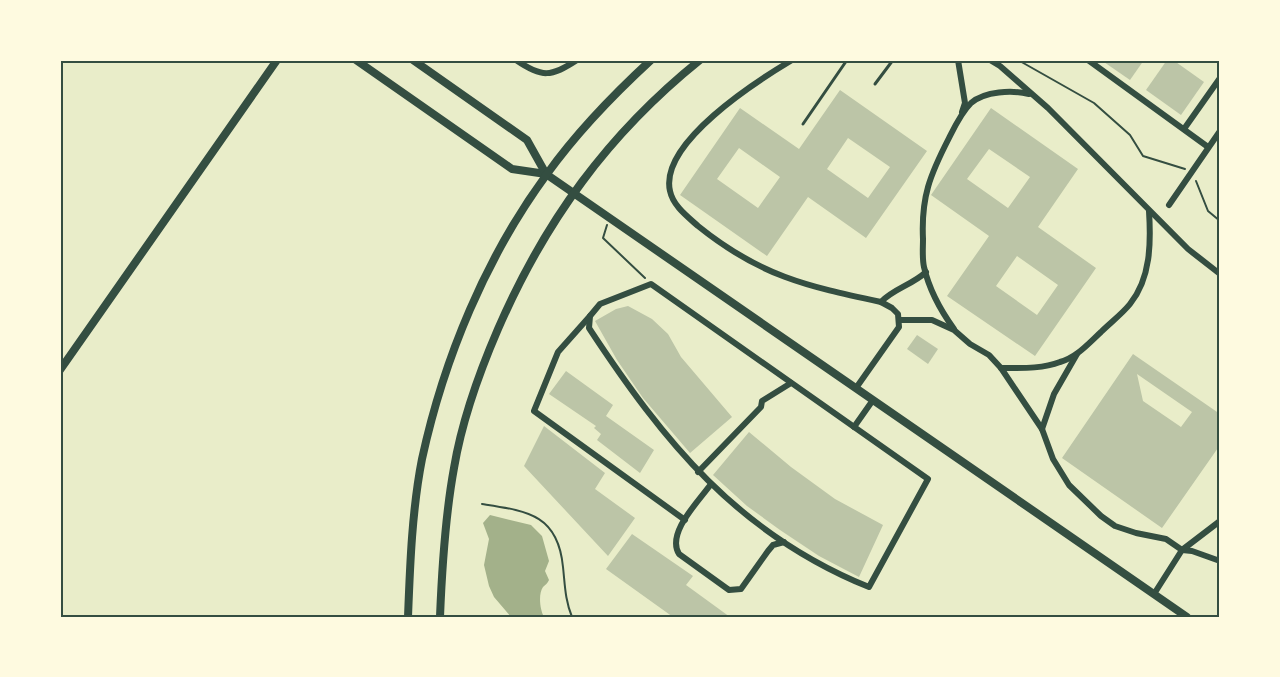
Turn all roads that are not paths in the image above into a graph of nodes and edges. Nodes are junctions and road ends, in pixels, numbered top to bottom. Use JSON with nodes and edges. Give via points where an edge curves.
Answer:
{"nodes":[{"id":1,"x":277,"y":60,"type":"edge"},
{"id":2,"x":356,"y":60,"type":"edge"},
{"id":3,"x":413,"y":60,"type":"edge"},
{"id":4,"x":516,"y":60,"type":"edge"},
{"id":5,"x":577,"y":60,"type":"edge"},
{"id":6,"x":651,"y":60,"type":"edge"},
{"id":7,"x":700,"y":60,"type":"edge"},
{"id":8,"x":792,"y":60,"type":"edge"},
{"id":9,"x":847,"y":60,"type":"edge"},
{"id":10,"x":893,"y":60,"type":"edge"},
{"id":11,"x":958,"y":60,"type":"edge"},
{"id":12,"x":990,"y":60,"type":"edge"},
{"id":13,"x":1088,"y":60,"type":"edge"},
{"id":14,"x":1220,"y":78,"type":"edge"},
{"id":15,"x":875,"y":84,"type":"dead end"},
{"id":16,"x":1032,"y":95,"type":"junction"},
{"id":17,"x":961,"y":116,"type":"junction"},
{"id":18,"x":803,"y":124,"type":"dead end"},
{"id":19,"x":1184,"y":129,"type":"junction"},
{"id":20,"x":1220,"y":131,"type":"edge"},
{"id":21,"x":1209,"y":147,"type":"junction"},
{"id":22,"x":546,"y":174,"type":"junction"},
{"id":23,"x":573,"y":193,"type":"junction"},
{"id":24,"x":1169,"y":205,"type":"dead end"},
{"id":25,"x":1149,"y":210,"type":"junction"},
{"id":26,"x":926,"y":272,"type":"junction"},
{"id":27,"x":1220,"y":274,"type":"edge"},
{"id":28,"x":881,"y":302,"type":"junction"},
{"id":29,"x":590,"y":316,"type":"junction"},
{"id":30,"x":899,"y":320,"type":"junction"},
{"id":31,"x":954,"y":330,"type":"junction"},
{"id":32,"x":1077,"y":354,"type":"junction"},
{"id":33,"x":1001,"y":368,"type":"junction"},
{"id":34,"x":60,"y":370,"type":"edge"},
{"id":35,"x":792,"y":383,"type":"junction"},
{"id":36,"x":856,"y":388,"type":"junction"},
{"id":37,"x":873,"y":400,"type":"junction"},
{"id":38,"x":854,"y":427,"type":"junction"},
{"id":39,"x":1042,"y":429,"type":"junction"},
{"id":40,"x":698,"y":472,"type":"junction"},
{"id":41,"x":711,"y":484,"type":"junction"},
{"id":42,"x":685,"y":520,"type":"junction"},
{"id":43,"x":1220,"y":521,"type":"edge"},
{"id":44,"x":784,"y":542,"type":"junction"},
{"id":45,"x":1182,"y":550,"type":"junction"},
{"id":46,"x":1220,"y":561,"type":"edge"},
{"id":47,"x":1154,"y":594,"type":"junction"},
{"id":48,"x":408,"y":617,"type":"edge"},
{"id":49,"x":440,"y":617,"type":"edge"},
{"id":50,"x":1187,"y":617,"type":"edge"}],
"edges":[{"from":1,"to":34,"type":"street"},
{"from":2,"to":22,"type":"street","via":[[512,169]]},
{"from":3,"to":22,"type":"street","via":[[527,140]]},
{"from":4,"to":5,"type":"street","via":[[545,74],[560,72]]},
{"from":6,"to":22,"type":"street","via":[[596,114]]},
{"from":7,"to":23,"type":"street","via":[[620,136]]},
{"from":8,"to":28,"type":"street","via":[[753,84],[700,128],[675,164],[669,191],[694,222],[758,267],[800,284]]},
{"from":9,"to":18,"type":"lane"},
{"from":10,"to":15,"type":"lane"},
{"from":11,"to":17,"type":"street","via":[[965,102]]},
{"from":12,"to":16,"type":"street"},
{"from":13,"to":19,"type":"street"},
{"from":14,"to":19,"type":"street"},
{"from":16,"to":17,"type":"street","via":[[986,96],[972,102]]},
{"from":16,"to":25,"type":"street"},
{"from":17,"to":26,"type":"street","via":[[931,175],[924,199]]},
{"from":19,"to":21,"type":"street"},
{"from":20,"to":21,"type":"street"},
{"from":21,"to":24,"type":"street"},
{"from":22,"to":23,"type":"street"},
{"from":22,"to":48,"type":"street","via":[[502,244],[452,353],[422,461]]},
{"from":23,"to":36,"type":"street"},
{"from":23,"to":49,"type":"street","via":[[531,259],[476,386],[454,467]]},
{"from":25,"to":27,"type":"street"},
{"from":25,"to":32,"type":"street","via":[[1148,263],[1135,297]]},
{"from":26,"to":28,"type":"street"},
{"from":26,"to":31,"type":"street"},
{"from":28,"to":30,"type":"street","via":[[892,308]]},
{"from":29,"to":35,"type":"street","via":[[600,304],[651,284]]},
{"from":29,"to":40,"type":"street","via":[[589,328],[632,393]]},
{"from":29,"to":42,"type":"street","via":[[558,352],[534,411]]},
{"from":30,"to":31,"type":"street","via":[[932,320]]},
{"from":30,"to":36,"type":"street"},
{"from":31,"to":33,"type":"street"},
{"from":32,"to":33,"type":"street","via":[[1048,366]]},
{"from":32,"to":39,"type":"street","via":[[1054,394]]},
{"from":33,"to":39,"type":"street"},
{"from":35,"to":38,"type":"street"},
{"from":35,"to":40,"type":"street","via":[[762,401],[761,407]]},
{"from":36,"to":37,"type":"street"},
{"from":37,"to":38,"type":"street"},
{"from":37,"to":47,"type":"street"},
{"from":38,"to":44,"type":"street","via":[[928,479],[869,587],[838,574]]},
{"from":39,"to":45,"type":"street","via":[[1053,459],[1069,485],[1101,516],[1114,526],[1166,539]]},
{"from":40,"to":41,"type":"street"},
{"from":41,"to":42,"type":"street"},
{"from":41,"to":44,"type":"street"},
{"from":42,"to":44,"type":"street","via":[[677,531],[675,548],[729,590],[741,589],[768,550]]},
{"from":43,"to":45,"type":"street"},
{"from":45,"to":46,"type":"street"},
{"from":45,"to":47,"type":"street"},
{"from":47,"to":50,"type":"street"}]}
